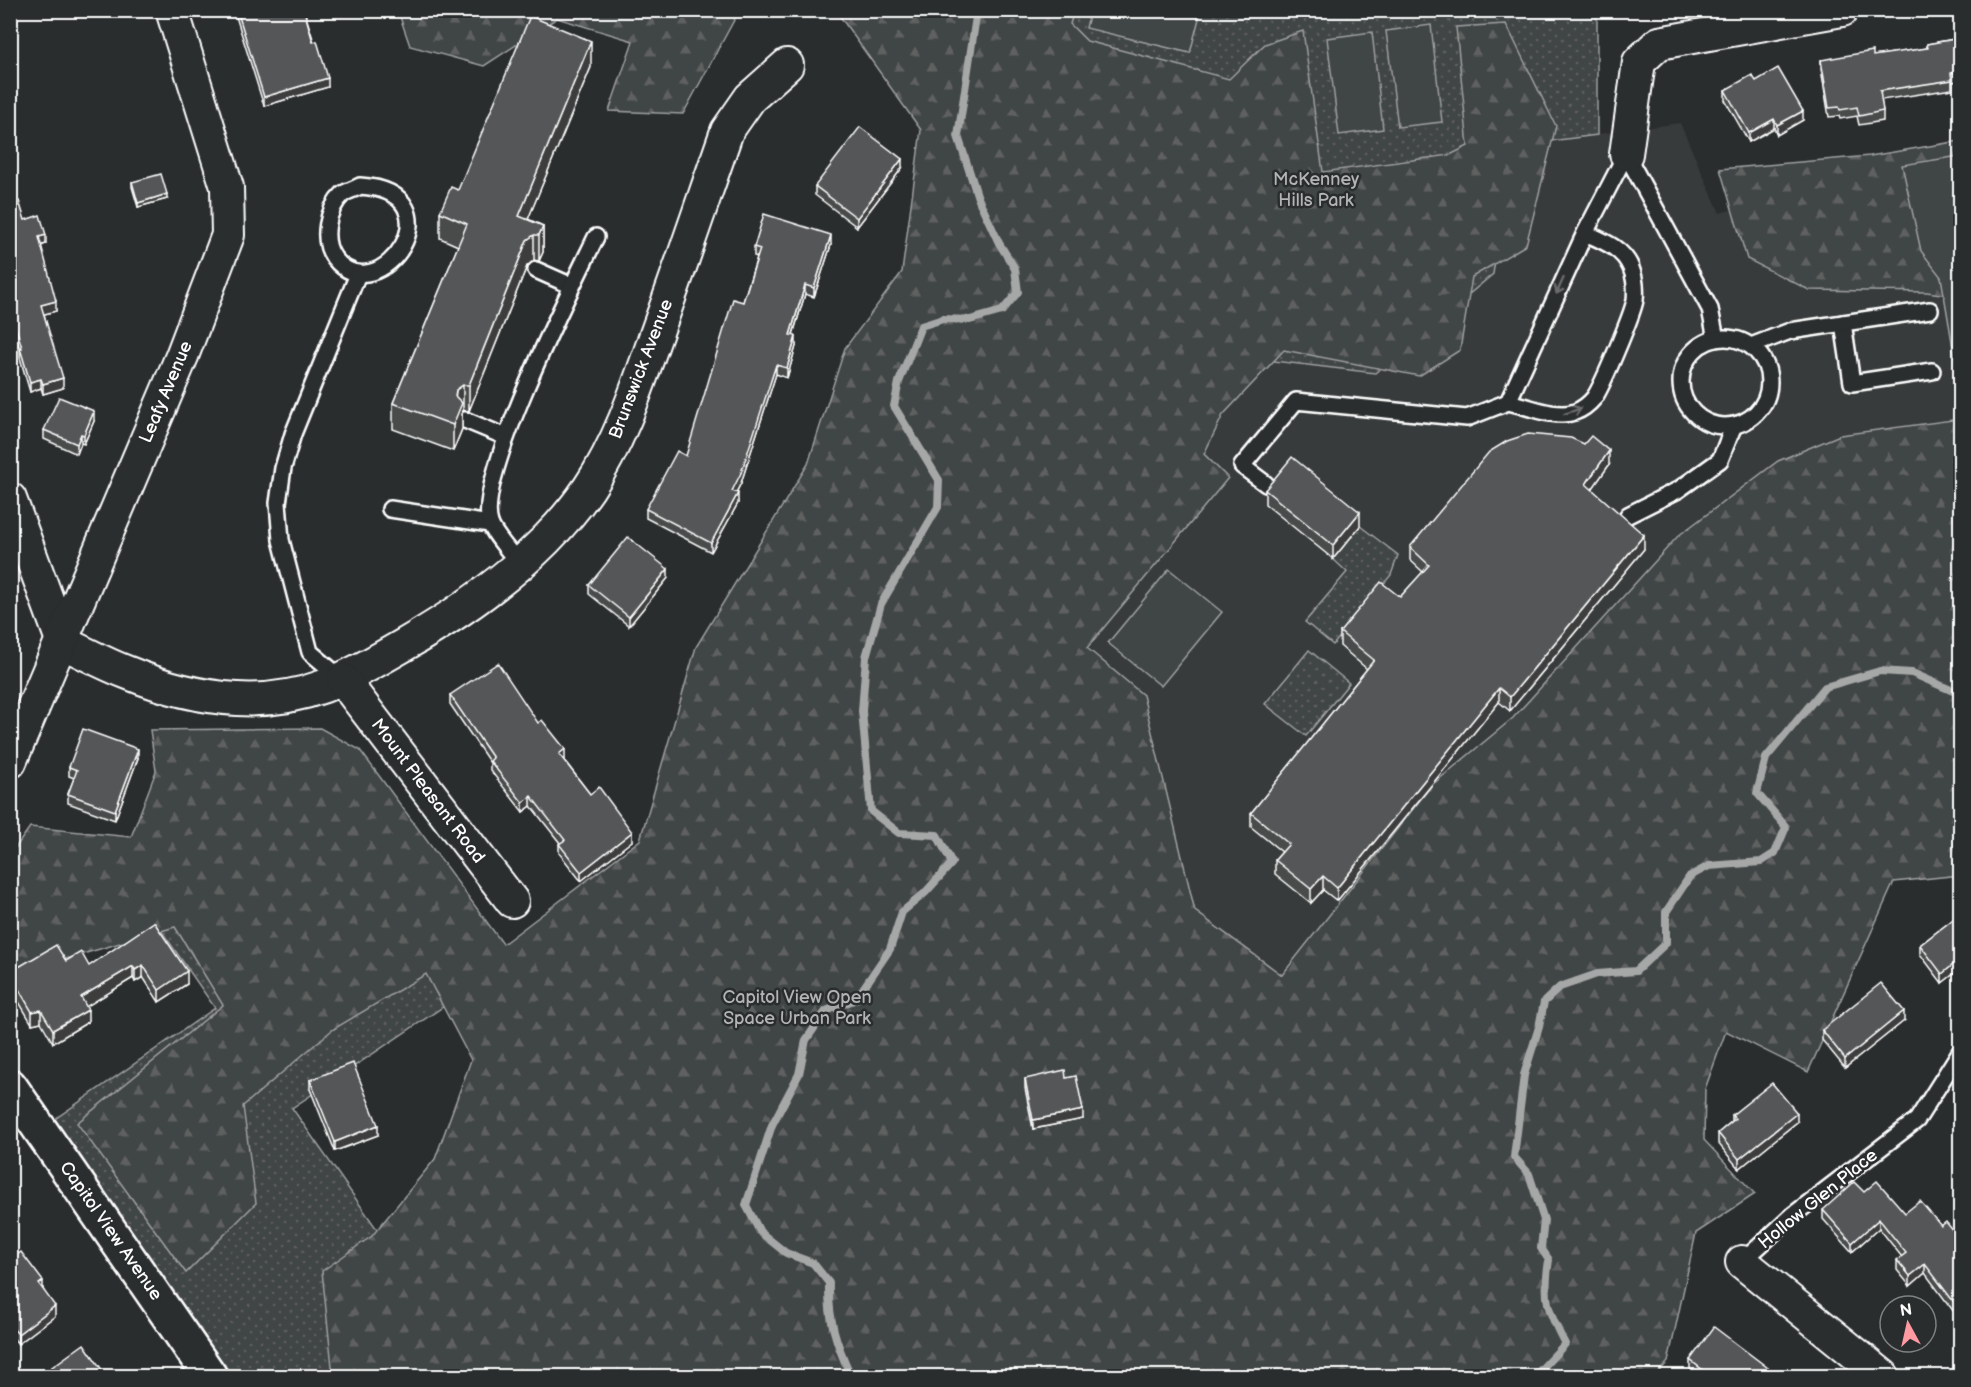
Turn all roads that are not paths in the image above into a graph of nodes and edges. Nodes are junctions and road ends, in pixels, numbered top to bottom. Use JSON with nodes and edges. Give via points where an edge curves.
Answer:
{"nodes":[{"id":1,"x":172,"y":10,"type":"edge"},
{"id":2,"x":1842,"y":10,"type":"edge"},
{"id":3,"x":788,"y":65,"type":"dead end"},
{"id":4,"x":1626,"y":154,"type":"junction"},
{"id":5,"x":1585,"y":232,"type":"junction"},
{"id":6,"x":596,"y":237,"type":"dead end"},
{"id":7,"x":536,"y":270,"type":"edge"},
{"id":8,"x":358,"y":274,"type":"junction"},
{"id":9,"x":572,"y":286,"type":"junction"},
{"id":10,"x":1930,"y":310,"type":"dead end"},
{"id":11,"x":1843,"y":323,"type":"junction"},
{"id":12,"x":1716,"y":339,"type":"junction"},
{"id":13,"x":1751,"y":346,"type":"junction"},
{"id":14,"x":1932,"y":371,"type":"dead end"},
{"id":15,"x":1508,"y":402,"type":"junction"},
{"id":16,"x":465,"y":420,"type":"edge"},
{"id":17,"x":1734,"y":425,"type":"junction"},
{"id":18,"x":506,"y":437,"type":"junction"},
{"id":19,"x":1266,"y":484,"type":"dead end"},
{"id":20,"x":10,"y":499,"type":"edge"},
{"id":21,"x":390,"y":509,"type":"dead end"},
{"id":22,"x":1628,"y":515,"type":"dead end"},
{"id":23,"x":490,"y":524,"type":"junction"},
{"id":24,"x":519,"y":564,"type":"junction"},
{"id":25,"x":63,"y":643,"type":"junction"},
{"id":26,"x":343,"y":680,"type":"junction"},
{"id":27,"x":10,"y":762,"type":"edge"},
{"id":28,"x":512,"y":902,"type":"dead end"},
{"id":29,"x":1960,"y":1052,"type":"edge"},
{"id":30,"x":10,"y":1086,"type":"edge"},
{"id":31,"x":1742,"y":1262,"type":"joint"},
{"id":32,"x":210,"y":1377,"type":"edge"},
{"id":33,"x":1883,"y":1377,"type":"edge"}],
"edges":[{"from":1,"to":25,"type":"street","name":"Leafy Avenue","via":[[227,187],[228,235]]},
{"from":2,"to":4,"type":"street","via":[[1659,43],[1639,63]]},
{"from":3,"to":24,"type":"street","name":"Brunswick Avenue","via":[[750,99],[727,131],[625,418],[590,487]]},
{"from":4,"to":5,"type":"lane"},
{"from":4,"to":12,"type":"lane","via":[[1710,309]]},
{"from":5,"to":15,"type":"lane","one_way":true},
{"from":15,"to":5,"type":"lane","one_way":true,"via":[[1566,414],[1588,405],[1596,396],[1635,301],[1635,284],[1623,254]]},
{"from":6,"to":9,"type":"lane"},
{"from":7,"to":9,"type":"lane"},
{"from":8,"to":8,"type":"lane","via":[[375,273],[394,260],[410,219],[407,207],[396,195],[378,187],[360,186],[344,194],[327,229],[327,243],[334,257]]},
{"from":8,"to":26,"type":"lane","via":[[293,434],[282,468],[278,503],[281,540],[310,652]]},
{"from":9,"to":18,"type":"lane"},
{"from":10,"to":11,"type":"lane"},
{"from":11,"to":13,"type":"lane","via":[[1790,332]]},
{"from":11,"to":14,"type":"lane","via":[[1852,382]]},
{"from":12,"to":13,"type":"lane","via":[[1737,339]]},
{"from":12,"to":17,"type":"lane","via":[[1702,344],[1690,355],[1682,375],[1684,398],[1704,420]]},
{"from":13,"to":17,"type":"lane","via":[[1767,366],[1767,396],[1760,410]]},
{"from":15,"to":19,"type":"lane","via":[[1467,418],[1296,401],[1242,466]]},
{"from":16,"to":18,"type":"lane"},
{"from":17,"to":22,"type":"lane","via":[[1720,460],[1678,490]]},
{"from":18,"to":23,"type":"lane","via":[[488,499]]},
{"from":20,"to":25,"type":"street"},
{"from":21,"to":23,"type":"lane"},
{"from":23,"to":24,"type":"lane"},
{"from":24,"to":26,"type":"street","name":"Brunswick Avenue","via":[[441,623]]},
{"from":25,"to":26,"type":"street","name":"Brunswick Avenue","via":[[127,673],[201,695],[272,699],[309,693]]},
{"from":25,"to":27,"type":"street","name":"Leafy Avenue"},
{"from":26,"to":28,"type":"street","name":"Mount Pleasant Road"},
{"from":29,"to":31,"type":"lane","name":"Hollow Glen Place","via":[[1917,1120],[1793,1215]]},
{"from":30,"to":32,"type":"main road","name":"Capitol View Avenue"},
{"from":31,"to":33,"type":"street","name":"Hollow Glen Place"}]}
